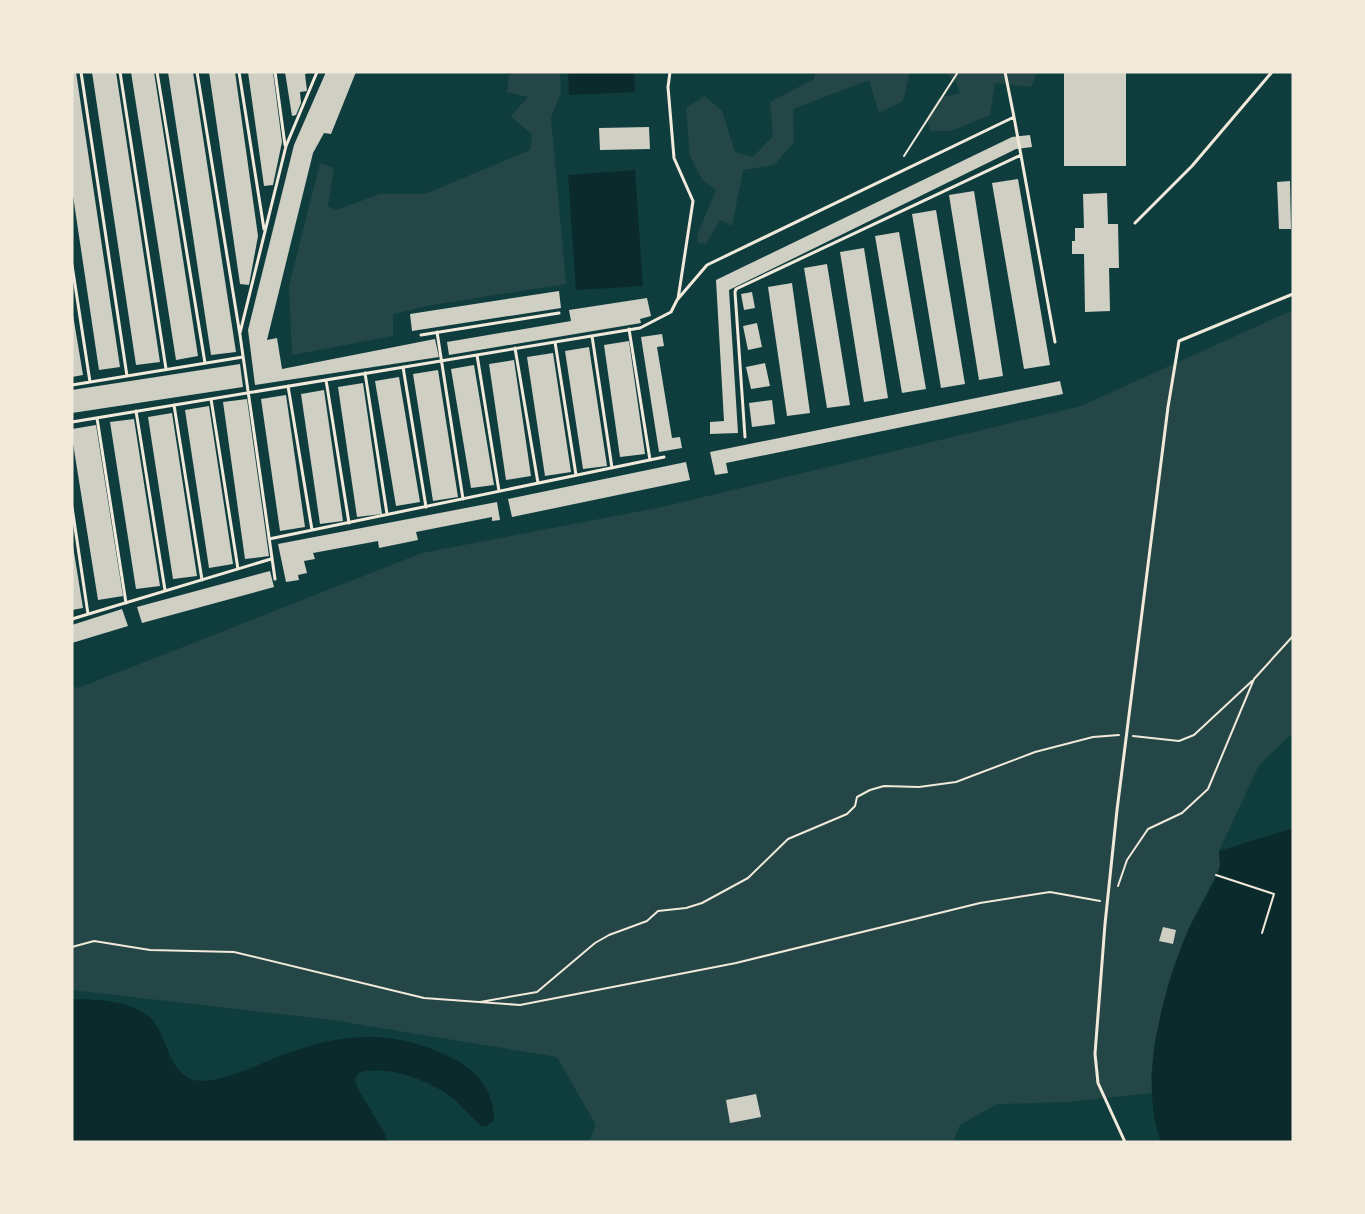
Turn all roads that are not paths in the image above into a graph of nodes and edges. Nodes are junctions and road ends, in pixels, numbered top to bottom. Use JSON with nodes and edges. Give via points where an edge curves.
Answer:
{"nodes":[{"id":1,"x":81,"y":72,"type":"edge"},
{"id":2,"x":120,"y":72,"type":"edge"},
{"id":3,"x":157,"y":72,"type":"edge"},
{"id":4,"x":197,"y":72,"type":"edge"},
{"id":5,"x":239,"y":72,"type":"edge"},
{"id":6,"x":275,"y":72,"type":"edge"},
{"id":7,"x":317,"y":72,"type":"edge"},
{"id":8,"x":670,"y":72,"type":"edge"},
{"id":9,"x":1005,"y":72,"type":"edge"},
{"id":10,"x":1272,"y":72,"type":"edge"},
{"id":11,"x":1014,"y":117,"type":"junction"},
{"id":12,"x":286,"y":146,"type":"junction"},
{"id":13,"x":1021,"y":155,"type":"junction"},
{"id":14,"x":1135,"y":223,"type":"dead end"},
{"id":15,"x":265,"y":231,"type":"junction"},
{"id":16,"x":72,"y":265,"type":"edge"},
{"id":17,"x":1293,"y":294,"type":"edge"},
{"id":18,"x":677,"y":300,"type":"junction"},
{"id":19,"x":559,"y":314,"type":"dead end"},
{"id":20,"x":629,"y":329,"type":"junction"},
{"id":21,"x":437,"y":332,"type":"junction"},
{"id":22,"x":240,"y":335,"type":"junction"},
{"id":23,"x":421,"y":335,"type":"dead end"},
{"id":24,"x":592,"y":336,"type":"junction"},
{"id":25,"x":555,"y":342,"type":"junction"},
{"id":26,"x":1055,"y":342,"type":"dead end"},
{"id":27,"x":515,"y":348,"type":"junction"},
{"id":28,"x":477,"y":355,"type":"junction"},
{"id":29,"x":243,"y":357,"type":"junction"},
{"id":30,"x":441,"y":361,"type":"junction"},
{"id":31,"x":205,"y":363,"type":"junction"},
{"id":32,"x":403,"y":367,"type":"junction"},
{"id":33,"x":166,"y":369,"type":"junction"},
{"id":34,"x":365,"y":373,"type":"junction"},
{"id":35,"x":127,"y":376,"type":"junction"},
{"id":36,"x":326,"y":380,"type":"junction"},
{"id":37,"x":90,"y":382,"type":"junction"},
{"id":38,"x":72,"y":385,"type":"edge"},
{"id":39,"x":288,"y":386,"type":"junction"},
{"id":40,"x":248,"y":393,"type":"junction"},
{"id":41,"x":211,"y":399,"type":"junction"},
{"id":42,"x":174,"y":405,"type":"junction"},
{"id":43,"x":136,"y":411,"type":"junction"},
{"id":44,"x":98,"y":418,"type":"junction"},
{"id":45,"x":72,"y":422,"type":"edge"},
{"id":46,"x":745,"y":436,"type":"dead end"},
{"id":47,"x":664,"y":457,"type":"dead end"},
{"id":48,"x":650,"y":460,"type":"junction"},
{"id":49,"x":612,"y":468,"type":"junction"},
{"id":50,"x":576,"y":475,"type":"junction"},
{"id":51,"x":538,"y":483,"type":"junction"},
{"id":52,"x":499,"y":491,"type":"junction"},
{"id":53,"x":463,"y":499,"type":"junction"},
{"id":54,"x":72,"y":507,"type":"edge"},
{"id":55,"x":426,"y":507,"type":"junction"},
{"id":56,"x":387,"y":515,"type":"junction"},
{"id":57,"x":349,"y":523,"type":"junction"},
{"id":58,"x":312,"y":530,"type":"junction"},
{"id":59,"x":269,"y":539,"type":"junction"},
{"id":60,"x":272,"y":559,"type":"junction"},
{"id":61,"x":238,"y":569,"type":"junction"},
{"id":62,"x":275,"y":579,"type":"dead end"},
{"id":63,"x":202,"y":580,"type":"junction"},
{"id":64,"x":165,"y":591,"type":"junction"},
{"id":65,"x":126,"y":603,"type":"junction"},
{"id":66,"x":88,"y":614,"type":"junction"},
{"id":67,"x":72,"y":619,"type":"edge"},
{"id":68,"x":1125,"y":1142,"type":"edge"}],
"edges":[{"from":1,"to":35,"type":"lane"},
{"from":2,"to":33,"type":"lane"},
{"from":3,"to":31,"type":"lane"},
{"from":4,"to":22,"type":"lane"},
{"from":5,"to":15,"type":"lane"},
{"from":6,"to":12,"type":"lane"},
{"from":7,"to":12,"type":"lane"},
{"from":8,"to":18,"type":"lane","via":[[674,158],[693,201]]},
{"from":9,"to":11,"type":"lane"},
{"from":10,"to":14,"type":"lane","via":[[1192,166]]},
{"from":11,"to":13,"type":"lane"},
{"from":11,"to":18,"type":"lane","via":[[707,265]]},
{"from":12,"to":15,"type":"lane"},
{"from":13,"to":26,"type":"lane"},
{"from":13,"to":46,"type":"lane","via":[[736,289]]},
{"from":15,"to":22,"type":"lane"},
{"from":16,"to":37,"type":"lane"},
{"from":17,"to":68,"type":"lane","via":[[1179,341],[1126,735],[1095,1054],[1098,1083]]},
{"from":18,"to":20,"type":"lane","via":[[671,312],[640,328]]},
{"from":19,"to":21,"type":"lane"},
{"from":20,"to":24,"type":"lane"},
{"from":20,"to":48,"type":"lane"},
{"from":21,"to":23,"type":"lane"},
{"from":21,"to":30,"type":"lane"},
{"from":22,"to":29,"type":"lane"},
{"from":24,"to":25,"type":"lane"},
{"from":24,"to":49,"type":"lane"},
{"from":25,"to":27,"type":"lane"},
{"from":25,"to":50,"type":"lane"},
{"from":27,"to":28,"type":"lane"},
{"from":27,"to":51,"type":"lane"},
{"from":28,"to":30,"type":"lane"},
{"from":28,"to":52,"type":"lane"},
{"from":29,"to":31,"type":"lane"},
{"from":29,"to":40,"type":"lane"},
{"from":30,"to":32,"type":"lane"},
{"from":30,"to":53,"type":"lane"},
{"from":31,"to":33,"type":"lane"},
{"from":32,"to":34,"type":"lane"},
{"from":32,"to":55,"type":"lane"},
{"from":33,"to":35,"type":"lane"},
{"from":34,"to":36,"type":"lane"},
{"from":34,"to":56,"type":"lane"},
{"from":35,"to":37,"type":"lane"},
{"from":36,"to":39,"type":"lane"},
{"from":36,"to":57,"type":"lane"},
{"from":37,"to":38,"type":"lane"},
{"from":39,"to":40,"type":"lane"},
{"from":39,"to":58,"type":"lane"},
{"from":40,"to":41,"type":"lane"},
{"from":40,"to":59,"type":"lane"},
{"from":41,"to":42,"type":"lane"},
{"from":41,"to":61,"type":"lane"},
{"from":42,"to":43,"type":"lane"},
{"from":42,"to":63,"type":"lane"},
{"from":43,"to":44,"type":"lane"},
{"from":43,"to":64,"type":"lane"},
{"from":44,"to":45,"type":"lane"},
{"from":44,"to":65,"type":"lane"},
{"from":47,"to":48,"type":"lane"},
{"from":48,"to":49,"type":"lane"},
{"from":49,"to":50,"type":"lane"},
{"from":50,"to":51,"type":"lane"},
{"from":51,"to":52,"type":"lane"},
{"from":52,"to":53,"type":"lane"},
{"from":53,"to":55,"type":"lane"},
{"from":54,"to":66,"type":"lane"},
{"from":55,"to":56,"type":"lane"},
{"from":56,"to":57,"type":"lane"},
{"from":57,"to":58,"type":"lane"},
{"from":58,"to":59,"type":"lane"},
{"from":59,"to":60,"type":"lane"},
{"from":60,"to":61,"type":"lane"},
{"from":60,"to":62,"type":"lane"},
{"from":61,"to":63,"type":"lane"},
{"from":63,"to":64,"type":"lane"},
{"from":64,"to":65,"type":"lane"},
{"from":65,"to":66,"type":"lane"},
{"from":66,"to":67,"type":"lane"}]}
